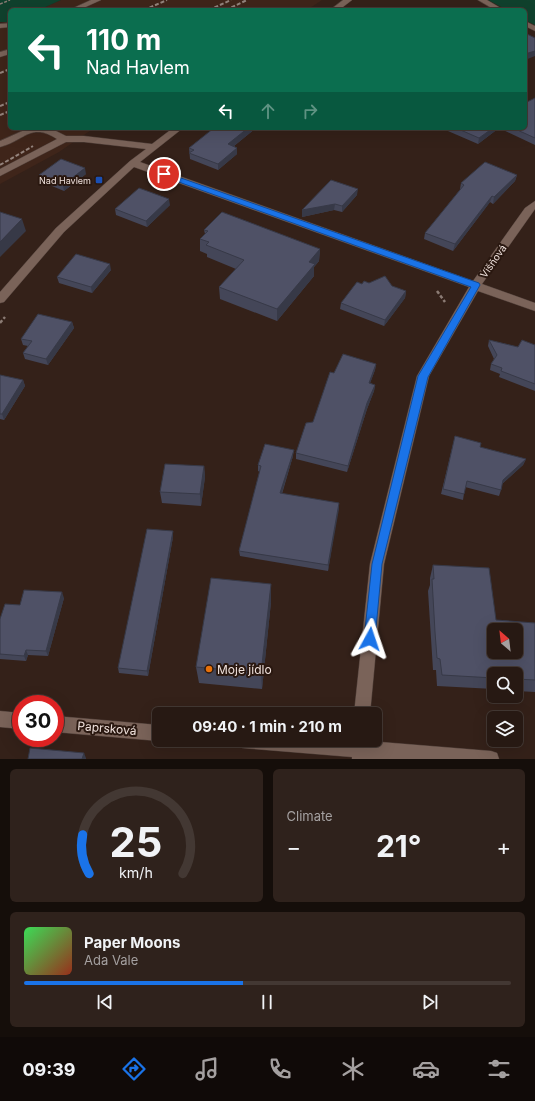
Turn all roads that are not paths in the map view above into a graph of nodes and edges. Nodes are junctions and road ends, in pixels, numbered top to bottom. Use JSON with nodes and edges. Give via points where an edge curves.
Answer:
{"nodes":[{"id":1,"x":97,"y":0,"type":"edge"},
{"id":2,"x":348,"y":0,"type":"edge"},
{"id":3,"x":482,"y":0,"type":"edge"},
{"id":4,"x":78,"y":8,"type":"edge"},
{"id":5,"x":337,"y":8,"type":"edge"},
{"id":6,"x":496,"y":8,"type":"edge"},
{"id":7,"x":176,"y":130,"type":"edge"},
{"id":8,"x":64,"y":139,"type":"junction"},
{"id":9,"x":0,"y":144,"type":"edge"},
{"id":10,"x":155,"y":147,"type":"junction"},
{"id":11,"x":133,"y":163,"type":"junction"},
{"id":12,"x":0,"y":173,"type":"edge"},
{"id":13,"x":535,"y":204,"type":"edge"},
{"id":14,"x":476,"y":285,"type":"junction"},
{"id":15,"x":0,"y":300,"type":"edge"},
{"id":16,"x":535,"y":307,"type":"edge"},
{"id":17,"x":363,"y":707,"type":"edge"},
{"id":18,"x":0,"y":719,"type":"edge"},
{"id":19,"x":12,"y":720,"type":"edge"},
{"id":20,"x":64,"y":725,"type":"edge"},
{"id":21,"x":152,"y":732,"type":"edge"},
{"id":22,"x":325,"y":747,"type":"edge"},
{"id":23,"x":360,"y":750,"type":"edge"},
{"id":24,"x":491,"y":759,"type":"edge"}],
"edges":[{"from":1,"to":4,"type":"street"},
{"from":2,"to":5,"type":"street"},
{"from":3,"to":6,"type":"street"},
{"from":7,"to":10,"type":"street"},
{"from":8,"to":9,"type":"street","via":[[48,130],[34,130]]},
{"from":8,"to":10,"type":"street"},
{"from":8,"to":12,"type":"street"},
{"from":10,"to":11,"type":"street"},
{"from":11,"to":14,"type":"street"},
{"from":11,"to":15,"type":"street","via":[[60,230]]},
{"from":13,"to":14,"type":"street","name":"Višňová","via":[[528,210]]},
{"from":14,"to":16,"type":"street"},
{"from":14,"to":17,"type":"street","name":"Višňová","via":[[423,376],[377,564]]},
{"from":18,"to":19,"type":"street"},
{"from":20,"to":21,"type":"street","name":"Paprsková"},
{"from":22,"to":23,"type":"street"},
{"from":23,"to":24,"type":"street"}]}
